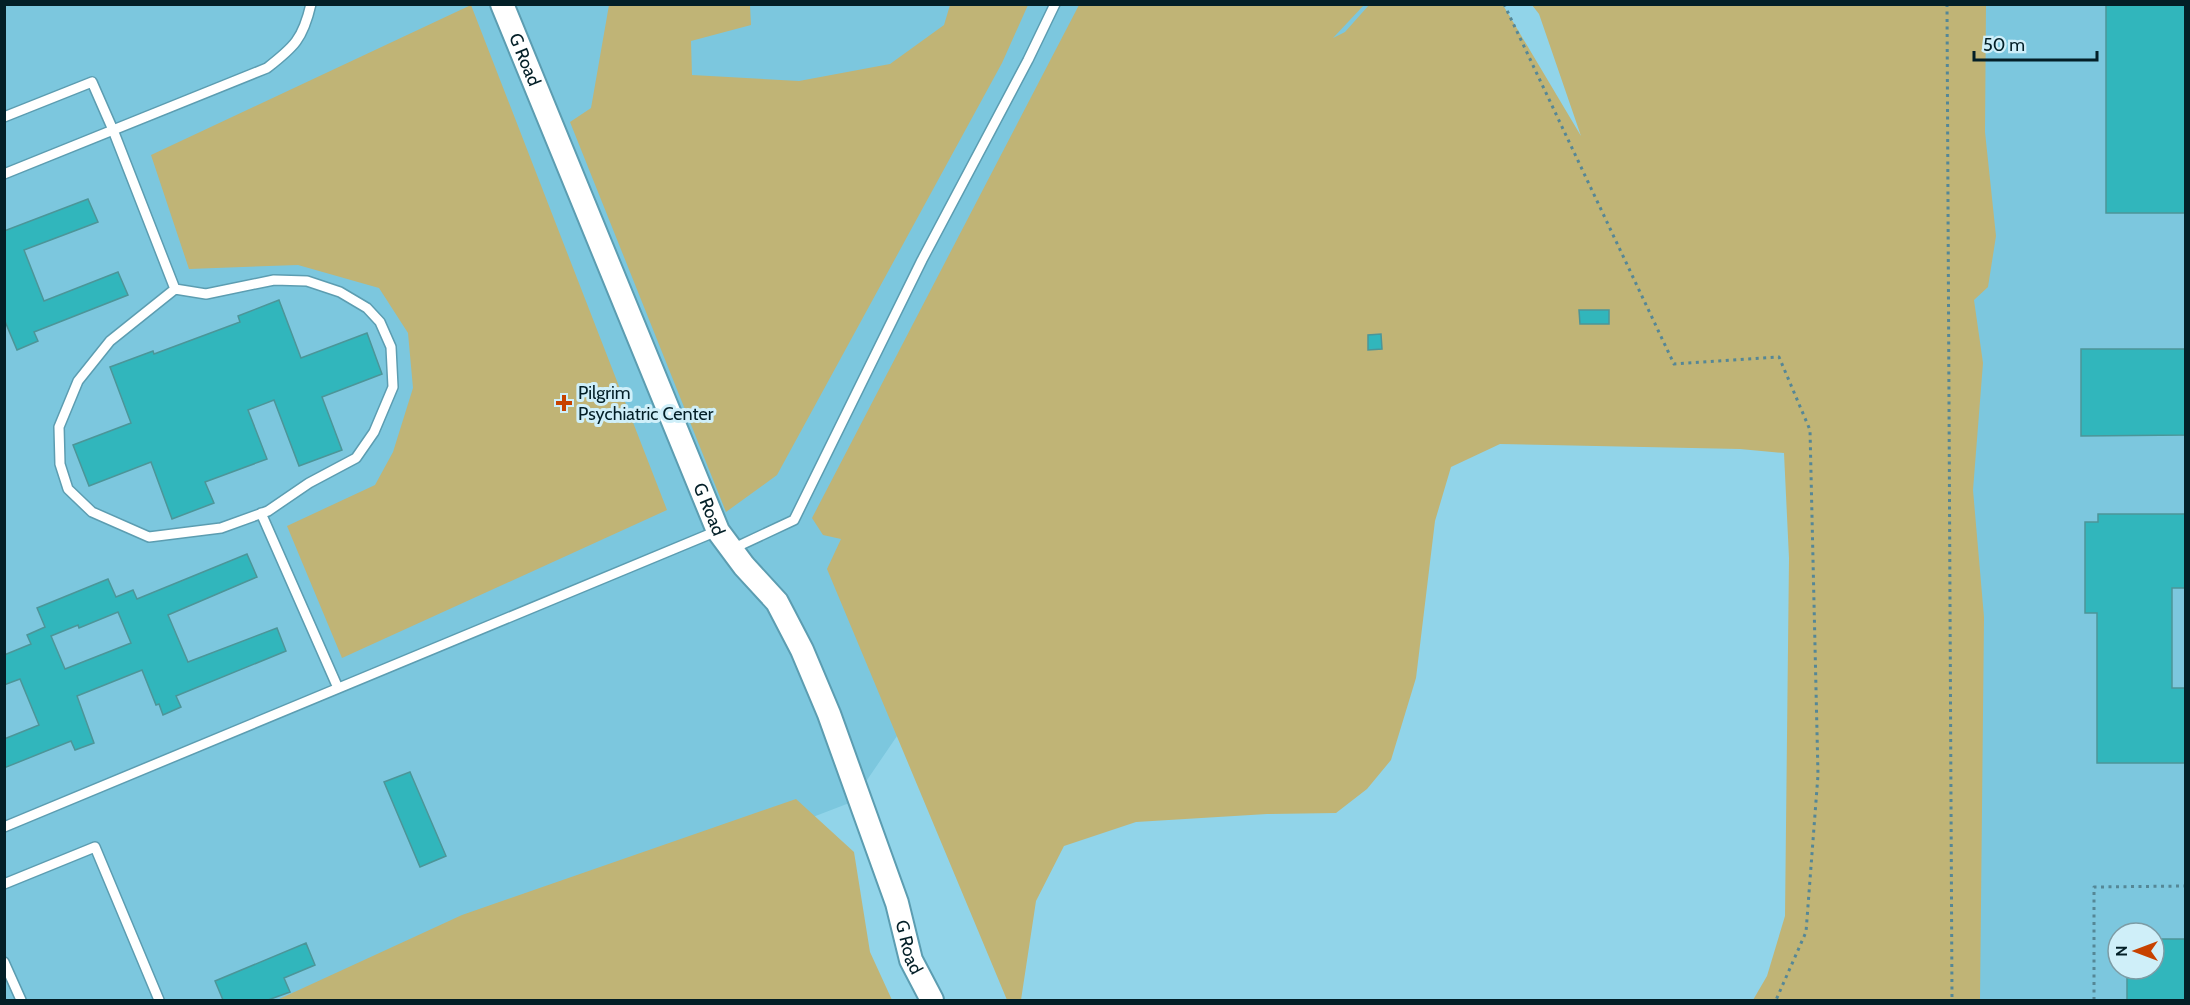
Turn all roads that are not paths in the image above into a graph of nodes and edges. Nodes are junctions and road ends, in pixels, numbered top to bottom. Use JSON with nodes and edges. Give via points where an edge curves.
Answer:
{"nodes":[{"id":1,"x":311,"y":4,"type":"edge"},
{"id":2,"x":502,"y":4,"type":"edge"},
{"id":3,"x":1055,"y":4,"type":"edge"},
{"id":4,"x":4,"y":117,"type":"edge"},
{"id":5,"x":113,"y":130,"type":"junction"},
{"id":6,"x":4,"y":174,"type":"edge"},
{"id":7,"x":175,"y":289,"type":"junction"},
{"id":8,"x":261,"y":513,"type":"junction"},
{"id":9,"x":718,"y":531,"type":"junction"},
{"id":10,"x":732,"y":549,"type":"junction"},
{"id":11,"x":338,"y":688,"type":"junction"},
{"id":12,"x":4,"y":827,"type":"edge"},
{"id":13,"x":4,"y":884,"type":"edge"},
{"id":14,"x":4,"y":962,"type":"edge"},
{"id":15,"x":21,"y":1000,"type":"edge"},
{"id":16,"x":159,"y":1000,"type":"edge"},
{"id":17,"x":932,"y":1000,"type":"edge"}],
"edges":[{"from":1,"to":5,"type":"lane","via":[[307,22],[292,48],[267,68]]},
{"from":2,"to":9,"type":"street","name":"G Road"},
{"from":3,"to":10,"type":"lane","via":[[917,269],[794,520]]},
{"from":4,"to":5,"type":"lane","via":[[92,81]]},
{"from":5,"to":6,"type":"lane"},
{"from":5,"to":7,"type":"lane"},
{"from":7,"to":8,"type":"lane","via":[[110,341],[78,381],[59,428],[60,464],[68,489],[92,512],[149,537],[221,528]]},
{"from":7,"to":8,"type":"lane","via":[[206,294],[274,280],[307,280],[340,291],[367,308],[380,322],[391,347],[393,387],[374,432],[356,458]]},
{"from":8,"to":11,"type":"lane"},
{"from":9,"to":10,"type":"street","name":"G Road"},
{"from":9,"to":11,"type":"lane"},
{"from":10,"to":17,"type":"street","name":"G Road","via":[[777,602],[802,650],[897,903],[911,960]]},
{"from":11,"to":12,"type":"lane"},
{"from":13,"to":16,"type":"lane","via":[[95,848]]},
{"from":14,"to":15,"type":"lane"}]}
